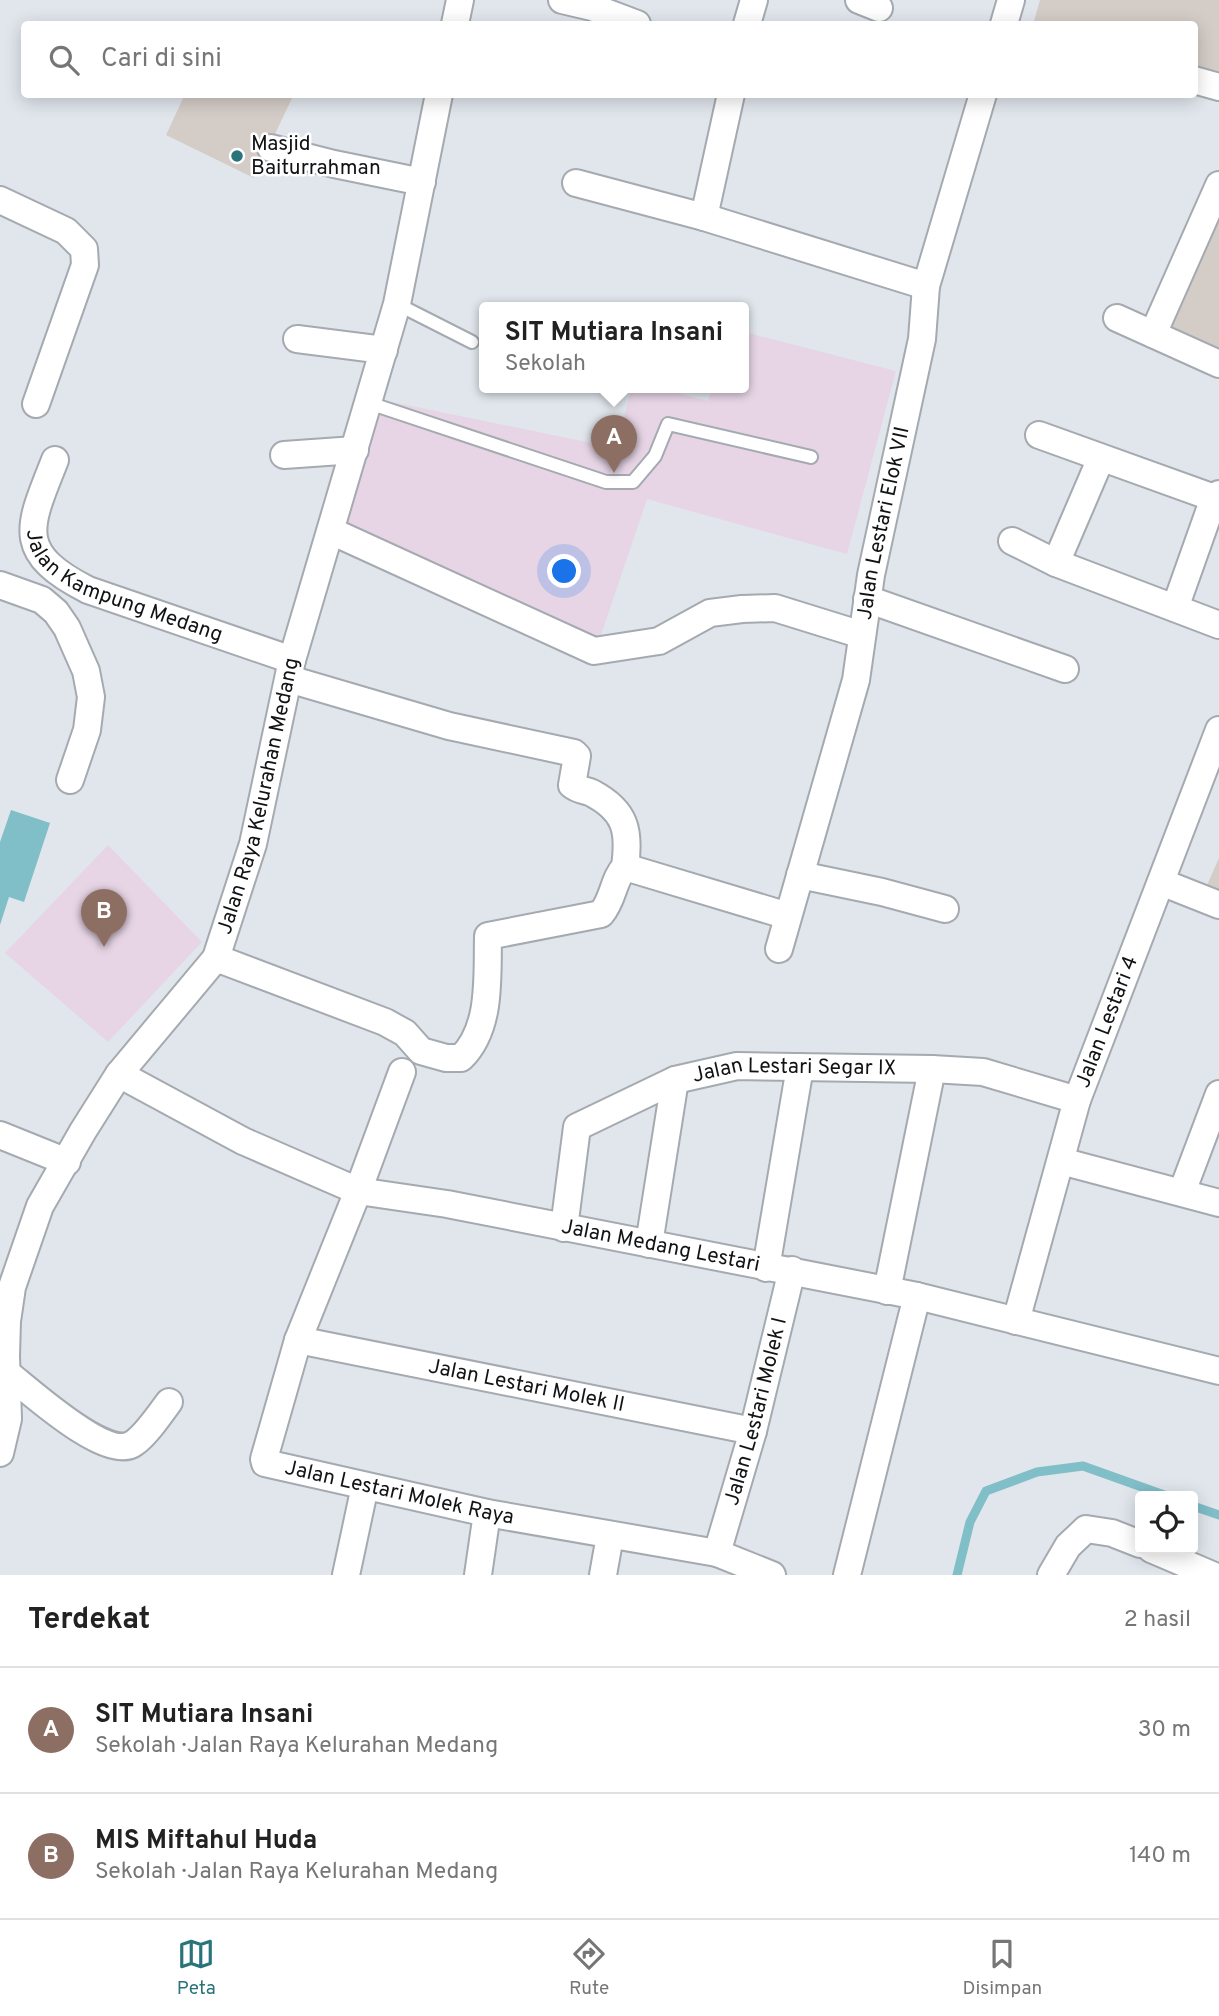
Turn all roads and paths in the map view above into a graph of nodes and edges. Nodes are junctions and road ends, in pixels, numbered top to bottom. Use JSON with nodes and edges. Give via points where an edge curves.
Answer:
{"nodes":[{"id":1,"x":460,"y":0,"type":"edge"},
{"id":2,"x":562,"y":0,"type":"edge"},
{"id":3,"x":754,"y":0,"type":"edge"},
{"id":4,"x":1011,"y":0,"type":"edge"},
{"id":5,"x":456,"y":21,"type":"edge"},
{"id":6,"x":628,"y":21,"type":"edge"},
{"id":7,"x":748,"y":21,"type":"edge"},
{"id":8,"x":1005,"y":21,"type":"edge"},
{"id":9,"x":1198,"y":81,"type":"edge"},
{"id":10,"x":1219,"y":87,"type":"edge"},
{"id":11,"x":438,"y":98,"type":"edge"},
{"id":12,"x":730,"y":98,"type":"edge"},
{"id":13,"x":982,"y":98,"type":"edge"},
{"id":14,"x":271,"y":148,"type":"dead end"},
{"id":15,"x":422,"y":182,"type":"junction"},
{"id":16,"x":576,"y":183,"type":"dead end"},
{"id":17,"x":1219,"y":184,"type":"edge"},
{"id":18,"x":0,"y":200,"type":"edge"},
{"id":19,"x":704,"y":217,"type":"junction"},
{"id":20,"x":926,"y":286,"type":"junction"},
{"id":21,"x":397,"y":304,"type":"junction"},
{"id":22,"x":1116,"y":318,"type":"dead end"},
{"id":23,"x":1153,"y":334,"type":"junction"},
{"id":24,"x":297,"y":339,"type":"dead end"},
{"id":25,"x":472,"y":342,"type":"dead end"},
{"id":26,"x":384,"y":350,"type":"junction"},
{"id":27,"x":1219,"y":364,"type":"edge"},
{"id":28,"x":369,"y":403,"type":"junction"},
{"id":29,"x":36,"y":404,"type":"dead end"},
{"id":30,"x":1040,"y":435,"type":"dead end"},
{"id":31,"x":355,"y":450,"type":"junction"},
{"id":32,"x":284,"y":455,"type":"dead end"},
{"id":33,"x":811,"y":457,"type":"dead end"},
{"id":34,"x":1101,"y":458,"type":"junction"},
{"id":35,"x":55,"y":460,"type":"dead end"},
{"id":36,"x":1217,"y":496,"type":"edge"},
{"id":37,"x":331,"y":531,"type":"junction"},
{"id":38,"x":1012,"y":541,"type":"dead end"},
{"id":39,"x":1056,"y":562,"type":"junction"},
{"id":40,"x":0,"y":585,"type":"edge"},
{"id":41,"x":867,"y":599,"type":"junction"},
{"id":42,"x":1175,"y":608,"type":"junction"},
{"id":43,"x":1219,"y":625,"type":"edge"},
{"id":44,"x":862,"y":635,"type":"junction"},
{"id":45,"x":1065,"y":669,"type":"dead end"},
{"id":46,"x":290,"y":670,"type":"junction"},
{"id":47,"x":1219,"y":730,"type":"edge"},
{"id":48,"x":1214,"y":757,"type":"edge"},
{"id":49,"x":70,"y":780,"type":"dead end"},
{"id":50,"x":625,"y":867,"type":"junction"},
{"id":51,"x":800,"y":875,"type":"junction"},
{"id":52,"x":1161,"y":882,"type":"junction"},
{"id":53,"x":1219,"y":905,"type":"edge"},
{"id":54,"x":945,"y":909,"type":"dead end"},
{"id":55,"x":788,"y":916,"type":"junction"},
{"id":56,"x":779,"y":949,"type":"dead end"},
{"id":57,"x":216,"y":958,"type":"junction"},
{"id":58,"x":800,"y":1067,"type":"junction"},
{"id":59,"x":932,"y":1069,"type":"junction"},
{"id":60,"x":402,"y":1072,"type":"dead end"},
{"id":61,"x":119,"y":1074,"type":"junction"},
{"id":62,"x":675,"y":1080,"type":"junction"},
{"id":63,"x":1219,"y":1094,"type":"edge"},
{"id":64,"x":1077,"y":1100,"type":"junction"},
{"id":65,"x":0,"y":1135,"type":"edge"},
{"id":66,"x":1061,"y":1161,"type":"junction"},
{"id":67,"x":66,"y":1162,"type":"junction"},
{"id":68,"x":358,"y":1191,"type":"junction"},
{"id":69,"x":1182,"y":1192,"type":"junction"},
{"id":70,"x":1219,"y":1203,"type":"edge"},
{"id":71,"x":564,"y":1228,"type":"junction"},
{"id":72,"x":649,"y":1244,"type":"junction"},
{"id":73,"x":779,"y":1269,"type":"junction"},
{"id":74,"x":887,"y":1291,"type":"junction"},
{"id":75,"x":917,"y":1296,"type":"junction"},
{"id":76,"x":1016,"y":1321,"type":"junction"},
{"id":77,"x":298,"y":1340,"type":"junction"},
{"id":78,"x":4,"y":1361,"type":"edge"},
{"id":79,"x":1219,"y":1371,"type":"edge"},
{"id":80,"x":169,"y":1402,"type":"dead end"},
{"id":81,"x":753,"y":1431,"type":"junction"},
{"id":82,"x":0,"y":1453,"type":"edge"},
{"id":83,"x":365,"y":1486,"type":"junction"},
{"id":84,"x":487,"y":1513,"type":"junction"},
{"id":85,"x":610,"y":1536,"type":"junction"},
{"id":86,"x":1135,"y":1542,"type":"edge"},
{"id":87,"x":1162,"y":1554,"type":"edge"},
{"id":88,"x":728,"y":1563,"type":"edge"},
{"id":89,"x":1200,"y":1572,"type":"edge"},
{"id":90,"x":346,"y":1575,"type":"edge"},
{"id":91,"x":478,"y":1575,"type":"edge"},
{"id":92,"x":603,"y":1575,"type":"edge"},
{"id":93,"x":772,"y":1575,"type":"edge"},
{"id":94,"x":847,"y":1575,"type":"edge"},
{"id":95,"x":1051,"y":1575,"type":"edge"}],
"edges":[{"from":1,"to":5,"type":"street"},
{"from":2,"to":6,"type":"street"},
{"from":3,"to":7,"type":"street"},
{"from":4,"to":8,"type":"street"},
{"from":9,"to":10,"type":"street"},
{"from":11,"to":15,"type":"street","name":"Jalan Raya Kelurahan Medang"},
{"from":12,"to":19,"type":"street"},
{"from":13,"to":20,"type":"street","name":"Jalan Lestari Elok VII"},
{"from":14,"to":15,"type":"street"},
{"from":15,"to":21,"type":"street","name":"Jalan Raya Kelurahan Medang"},
{"from":16,"to":19,"type":"street"},
{"from":17,"to":23,"type":"street"},
{"from":18,"to":29,"type":"street","via":[[66,231],[84,249],[85,265]]},
{"from":19,"to":20,"type":"street"},
{"from":20,"to":41,"type":"street","name":"Jalan Lestari Elok VII","via":[[922,339]]},
{"from":21,"to":25,"type":"lane"},
{"from":21,"to":26,"type":"street","name":"Jalan Raya Kelurahan Medang"},
{"from":22,"to":23,"type":"street"},
{"from":23,"to":27,"type":"street"},
{"from":24,"to":26,"type":"street"},
{"from":26,"to":28,"type":"street","name":"Jalan Raya Kelurahan Medang"},
{"from":28,"to":31,"type":"street","name":"Jalan Raya Kelurahan Medang"},
{"from":28,"to":33,"type":"lane","via":[[606,482],[633,482],[655,456],[668,424]]},
{"from":30,"to":34,"type":"street"},
{"from":31,"to":32,"type":"street"},
{"from":31,"to":37,"type":"street","name":"Jalan Raya Kelurahan Medang"},
{"from":34,"to":36,"type":"street"},
{"from":34,"to":39,"type":"street"},
{"from":35,"to":46,"type":"street","name":"Jalan Kampung Medang","via":[[32,533],[47,563],[88,590]]},
{"from":36,"to":42,"type":"street"},
{"from":37,"to":44,"type":"street","via":[[594,650],[659,641],[710,613],[742,609],[775,608]]},
{"from":37,"to":46,"type":"street","name":"Jalan Raya Kelurahan Medang"},
{"from":38,"to":39,"type":"street"},
{"from":39,"to":42,"type":"street"},
{"from":40,"to":49,"type":"street","via":[[42,600],[56,612],[86,671],[91,697],[88,730]]},
{"from":41,"to":44,"type":"street","name":"Jalan Lestari Elok VII"},
{"from":41,"to":45,"type":"street"},
{"from":42,"to":43,"type":"street"},
{"from":44,"to":51,"type":"street","name":"Jalan Lestari Elok VII","via":[[856,680]]},
{"from":46,"to":50,"type":"street","name":"Jalan Kampung Medang","via":[[449,726],[574,752],[574,787],[615,807],[625,827]]},
{"from":46,"to":57,"type":"street","name":"Jalan Raya Kelurahan Medang","via":[[253,844]]},
{"from":47,"to":48,"type":"street","name":"Jalan Lestari 4"},
{"from":48,"to":52,"type":"street","name":"Jalan Lestari 4"},
{"from":50,"to":55,"type":"street"},
{"from":50,"to":57,"type":"street","via":[[601,914],[488,936],[486,1002],[478,1035],[461,1058],[421,1051],[405,1033],[386,1022]]},
{"from":51,"to":54,"type":"street"},
{"from":51,"to":55,"type":"street","name":"Jalan Lestari Elok VII"},
{"from":52,"to":53,"type":"street"},
{"from":52,"to":64,"type":"street","name":"Jalan Lestari 4"},
{"from":55,"to":56,"type":"street","name":"Jalan Lestari Elok VII"},
{"from":57,"to":61,"type":"street","name":"Jalan Raya Kelurahan Medang"},
{"from":58,"to":59,"type":"street","name":"Jalan Lestari Segar IX"},
{"from":58,"to":62,"type":"street","name":"Jalan Lestari Segar IX","via":[[737,1066]]},
{"from":58,"to":73,"type":"street","name":"Jalan Lestari Molek I"},
{"from":59,"to":64,"type":"street","name":"Jalan Lestari Segar IX","via":[[983,1072]]},
{"from":59,"to":74,"type":"street"},
{"from":60,"to":68,"type":"street","name":"Jalan Lestari Molek Raya"},
{"from":61,"to":67,"type":"street","name":"Jalan Raya Kelurahan Medang"},
{"from":61,"to":68,"type":"street","name":"Jalan Medang Lestari","via":[[243,1141]]},
{"from":62,"to":71,"type":"street","via":[[577,1127]]},
{"from":62,"to":72,"type":"street","name":"Jalan Lestari Segar IX"},
{"from":63,"to":69,"type":"street"},
{"from":64,"to":66,"type":"street","name":"Jalan Lestari 4"},
{"from":65,"to":67,"type":"street"},
{"from":66,"to":69,"type":"street"},
{"from":66,"to":76,"type":"street","name":"Jalan Lestari 4"},
{"from":67,"to":78,"type":"street","name":"Jalan Raya Kelurahan Medang","via":[[40,1206],[12,1287]]},
{"from":68,"to":71,"type":"street","name":"Jalan Medang Lestari"},
{"from":68,"to":77,"type":"street","name":"Jalan Lestari Molek Raya"},
{"from":69,"to":70,"type":"street"},
{"from":71,"to":72,"type":"street","name":"Jalan Medang Lestari"},
{"from":72,"to":73,"type":"street","name":"Jalan Medang Lestari"},
{"from":73,"to":74,"type":"street","name":"Jalan Medang Lestari"},
{"from":73,"to":81,"type":"street","name":"Jalan Lestari Molek I"},
{"from":74,"to":75,"type":"street","name":"Jalan Medang Lestari"},
{"from":75,"to":76,"type":"street","name":"Jalan Medang Lestari"},
{"from":75,"to":94,"type":"street"},
{"from":76,"to":79,"type":"street","name":"Jalan Medang Lestari"},
{"from":77,"to":81,"type":"street","name":"Jalan Lestari Molek II"},
{"from":77,"to":83,"type":"street","name":"Jalan Lestari Molek Raya","via":[[264,1462]]},
{"from":78,"to":80,"type":"street","via":[[93,1438],[114,1447],[135,1443]]},
{"from":78,"to":82,"type":"street","name":"Jalan Raya Kelurahan Medang","via":[[8,1419]]},
{"from":81,"to":88,"type":"street","name":"Jalan Lestari Molek I"},
{"from":83,"to":84,"type":"street","name":"Jalan Lestari Molek Raya"},
{"from":83,"to":90,"type":"street"},
{"from":84,"to":85,"type":"street","name":"Jalan Lestari Molek Raya"},
{"from":84,"to":91,"type":"street"},
{"from":85,"to":88,"type":"street","name":"Jalan Lestari Molek Raya"},
{"from":85,"to":92,"type":"street"},
{"from":86,"to":95,"type":"street","via":[[1086,1529],[1068,1546]]},
{"from":87,"to":89,"type":"street"},
{"from":88,"to":93,"type":"street","name":"Jalan Lestari Molek Raya"}]}
